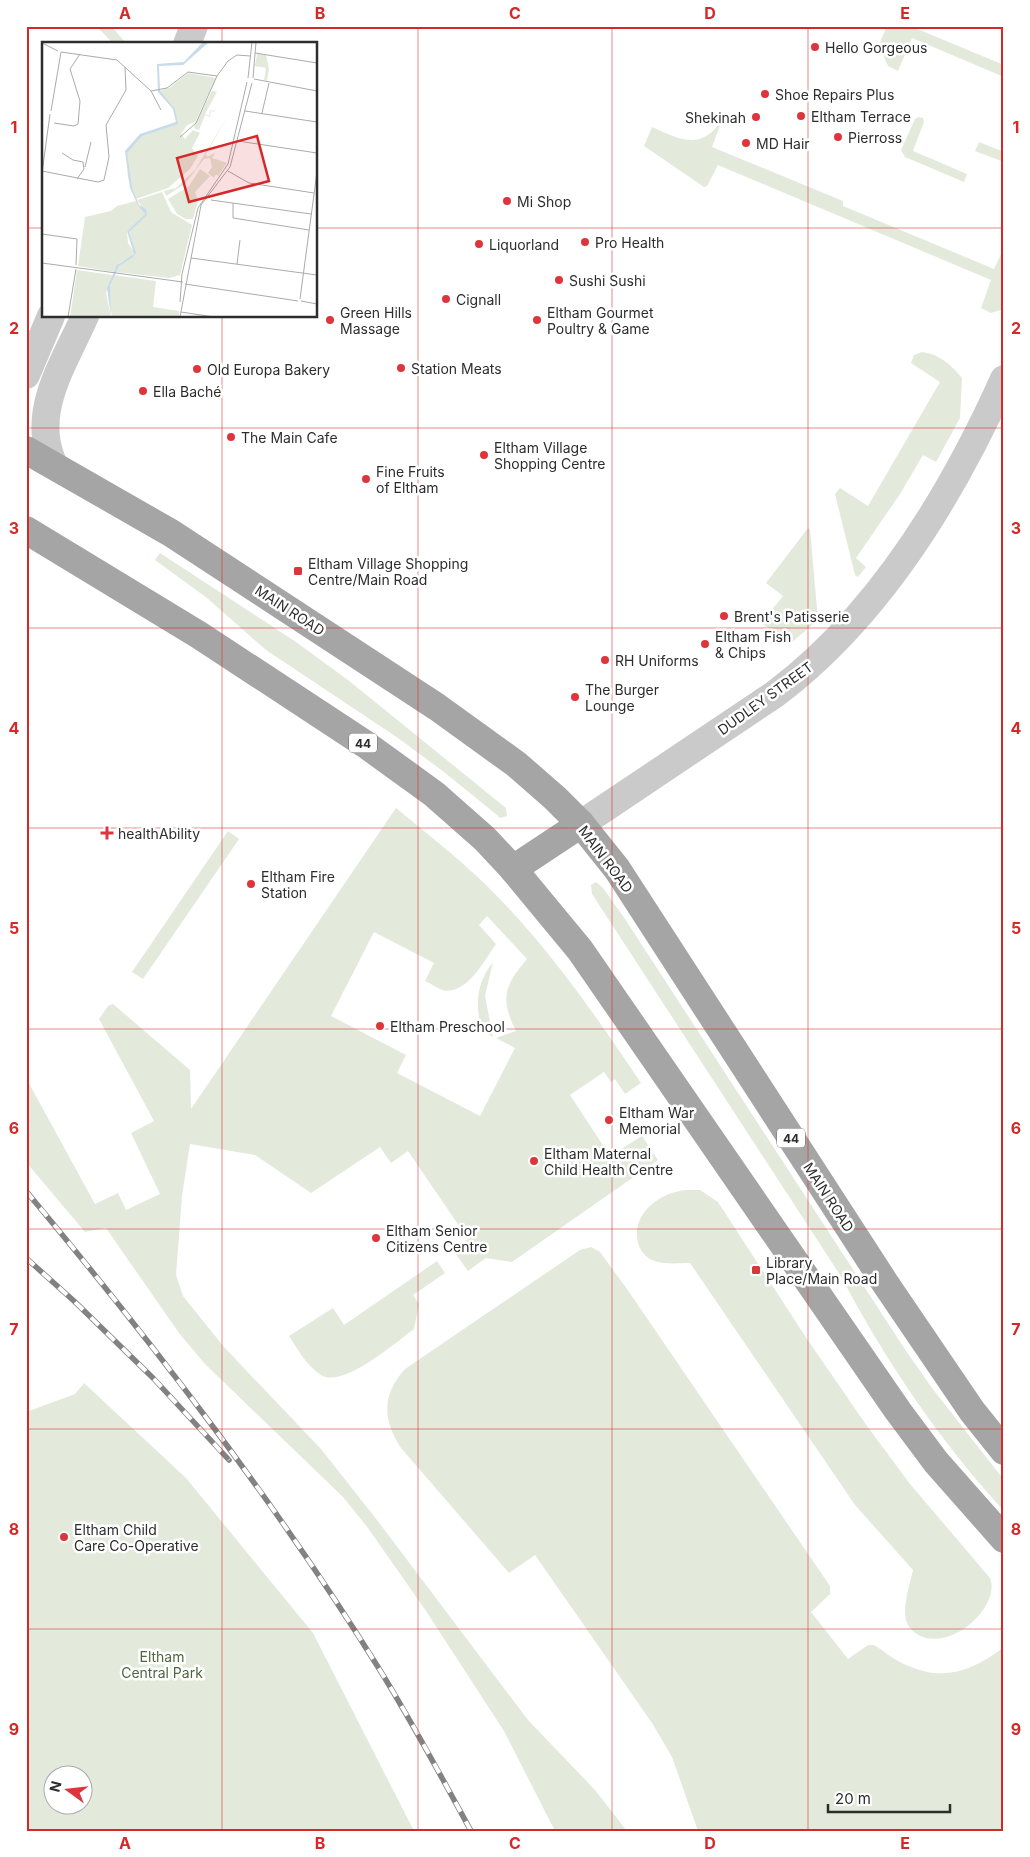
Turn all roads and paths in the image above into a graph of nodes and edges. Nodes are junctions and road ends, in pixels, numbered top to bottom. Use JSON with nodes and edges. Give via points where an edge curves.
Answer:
{"nodes":[{"id":1,"x":194,"y":26,"type":"edge"},
{"id":2,"x":188,"y":42,"type":"edge"},
{"id":3,"x":50,"y":318,"type":"edge"},
{"id":4,"x":84,"y":318,"type":"edge"},
{"id":5,"x":26,"y":375,"type":"edge"},
{"id":6,"x":1004,"y":379,"type":"edge"},
{"id":7,"x":26,"y":450,"type":"edge"},
{"id":8,"x":54,"y":465,"type":"junction"},
{"id":9,"x":26,"y":530,"type":"edge"},
{"id":10,"x":581,"y":824,"type":"junction"},
{"id":11,"x":514,"y":869,"type":"junction"},
{"id":12,"x":1004,"y":1451,"type":"edge"},
{"id":13,"x":1004,"y":1539,"type":"edge"}],
"edges":[{"from":1,"to":2,"type":"street"},
{"from":3,"to":5,"type":"street"},
{"from":4,"to":8,"type":"street","via":[[44,417],[46,449]]},
{"from":6,"to":10,"type":"street","name":"DUDLEY STREET","via":[[938,504],[881,590],[842,636],[775,694]]},
{"from":7,"to":8,"type":"main road","name":"MAIN ROAD","number":"44"},
{"from":8,"to":10,"type":"main road","name":"MAIN ROAD","number":"44","via":[[224,566],[437,707],[516,764]]},
{"from":9,"to":11,"type":"main road","number":"44","via":[[207,640],[365,744],[458,814]]},
{"from":10,"to":11,"type":"main road"},
{"from":10,"to":12,"type":"main road","name":"MAIN ROAD","number":"44","via":[[617,869],[885,1283],[972,1411]]},
{"from":11,"to":13,"type":"main road","number":"44","via":[[614,998],[898,1411],[936,1462]]}]}
